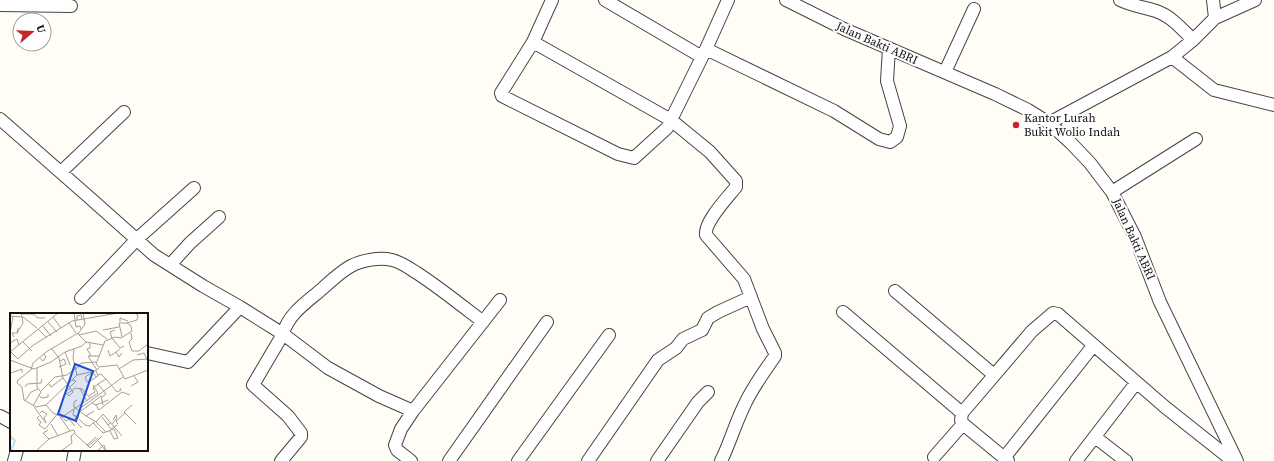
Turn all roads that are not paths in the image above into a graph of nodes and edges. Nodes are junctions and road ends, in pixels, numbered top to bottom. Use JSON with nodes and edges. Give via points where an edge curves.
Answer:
{"nodes":[{"id":1,"x":552,"y":0,"type":"edge"},
{"id":2,"x":605,"y":0,"type":"edge"},
{"id":3,"x":728,"y":0,"type":"edge"},
{"id":4,"x":786,"y":0,"type":"edge"},
{"id":5,"x":1120,"y":0,"type":"edge"},
{"id":6,"x":1213,"y":0,"type":"edge"},
{"id":7,"x":1255,"y":0,"type":"edge"},
{"id":8,"x":0,"y":5,"type":"edge"},
{"id":9,"x":71,"y":6,"type":"dead end"},
{"id":10,"x":974,"y":9,"type":"dead end"},
{"id":11,"x":1215,"y":18,"type":"junction"},
{"id":12,"x":1193,"y":40,"type":"junction"},
{"id":13,"x":533,"y":42,"type":"junction"},
{"id":14,"x":889,"y":48,"type":"junction"},
{"id":15,"x":704,"y":53,"type":"junction"},
{"id":16,"x":1172,"y":57,"type":"junction"},
{"id":17,"x":945,"y":72,"type":"junction"},
{"id":18,"x":1274,"y":105,"type":"edge"},
{"id":19,"x":124,"y":112,"type":"dead end"},
{"id":20,"x":0,"y":119,"type":"edge"},
{"id":21,"x":671,"y":120,"type":"junction"},
{"id":22,"x":1049,"y":123,"type":"junction"},
{"id":23,"x":1196,"y":139,"type":"dead end"},
{"id":24,"x":61,"y":172,"type":"junction"},
{"id":25,"x":194,"y":188,"type":"dead end"},
{"id":26,"x":1112,"y":192,"type":"junction"},
{"id":27,"x":219,"y":217,"type":"dead end"},
{"id":28,"x":137,"y":239,"type":"junction"},
{"id":29,"x":170,"y":265,"type":"junction"},
{"id":30,"x":895,"y":290,"type":"dead end"},
{"id":31,"x":751,"y":297,"type":"junction"},
{"id":32,"x":82,"y":298,"type":"dead end"},
{"id":33,"x":500,"y":300,"type":"dead end"},
{"id":34,"x":240,"y":307,"type":"junction"},
{"id":35,"x":843,"y":312,"type":"dead end"},
{"id":36,"x":483,"y":322,"type":"junction"},
{"id":37,"x":547,"y":322,"type":"dead end"},
{"id":38,"x":282,"y":334,"type":"junction"},
{"id":39,"x":609,"y":335,"type":"dead end"},
{"id":40,"x":1093,"y":346,"type":"junction"},
{"id":41,"x":148,"y":353,"type":"edge"},
{"id":42,"x":994,"y":375,"type":"junction"},
{"id":43,"x":1136,"y":383,"type":"junction"},
{"id":44,"x":708,"y":392,"type":"dead end"},
{"id":45,"x":413,"y":411,"type":"junction"},
{"id":46,"x":0,"y":416,"type":"edge"},
{"id":47,"x":962,"y":418,"type":"junction"},
{"id":48,"x":10,"y":421,"type":"edge"},
{"id":49,"x":1095,"y":437,"type":"junction"},
{"id":50,"x":17,"y":451,"type":"edge"},
{"id":51,"x":75,"y":451,"type":"edge"},
{"id":52,"x":934,"y":457,"type":"dead end"},
{"id":53,"x":1006,"y":459,"type":"edge"},
{"id":54,"x":14,"y":461,"type":"edge"},
{"id":55,"x":73,"y":461,"type":"edge"},
{"id":56,"x":281,"y":461,"type":"edge"},
{"id":57,"x":411,"y":461,"type":"edge"},
{"id":58,"x":450,"y":461,"type":"edge"},
{"id":59,"x":518,"y":461,"type":"edge"},
{"id":60,"x":588,"y":461,"type":"edge"},
{"id":61,"x":657,"y":461,"type":"edge"},
{"id":62,"x":721,"y":461,"type":"edge"},
{"id":63,"x":1076,"y":461,"type":"edge"},
{"id":64,"x":1126,"y":461,"type":"edge"},
{"id":65,"x":1232,"y":461,"type":"edge"},
{"id":66,"x":1237,"y":461,"type":"edge"}],
"edges":[{"from":1,"to":13,"type":"street"},
{"from":2,"to":15,"type":"street"},
{"from":3,"to":15,"type":"street"},
{"from":4,"to":14,"type":"street","name":"Jalan Bakti ABRI"},
{"from":5,"to":12,"type":"street","via":[[1173,20]]},
{"from":6,"to":11,"type":"street"},
{"from":7,"to":11,"type":"street"},
{"from":8,"to":9,"type":"street"},
{"from":10,"to":17,"type":"street"},
{"from":11,"to":12,"type":"street"},
{"from":12,"to":16,"type":"street"},
{"from":13,"to":21,"type":"street"},
{"from":13,"to":21,"type":"street","via":[[501,93],[502,96],[618,154],[631,158],[635,158],[664,132]]},
{"from":14,"to":15,"type":"street","via":[[887,81],[900,126],[897,137],[890,142],[879,139],[834,111]]},
{"from":14,"to":17,"type":"street","name":"Jalan Bakti ABRI"},
{"from":15,"to":21,"type":"street"},
{"from":16,"to":18,"type":"street","via":[[1214,90]]},
{"from":16,"to":22,"type":"street"},
{"from":17,"to":22,"type":"street","name":"Jalan Bakti ABRI","via":[[1028,110]]},
{"from":19,"to":24,"type":"street"},
{"from":20,"to":24,"type":"street"},
{"from":21,"to":31,"type":"street","via":[[710,152],[736,182],[736,187],[708,226],[706,235],[741,274]]},
{"from":22,"to":26,"type":"street","name":"Jalan Bakti ABRI","via":[[1086,158]]},
{"from":23,"to":26,"type":"street"},
{"from":24,"to":28,"type":"street"},
{"from":25,"to":28,"type":"street"},
{"from":26,"to":66,"type":"street","name":"Jalan Bakti ABRI","via":[[1135,237],[1160,302]]},
{"from":27,"to":29,"type":"street"},
{"from":28,"to":29,"type":"street","via":[[154,255]]},
{"from":28,"to":32,"type":"street"},
{"from":29,"to":34,"type":"street"},
{"from":30,"to":42,"type":"street"},
{"from":31,"to":60,"type":"street","via":[[708,318],[702,330],[683,339],[676,348],[658,360]]},
{"from":31,"to":62,"type":"street","via":[[775,356],[749,395]]},
{"from":33,"to":36,"type":"street"},
{"from":34,"to":38,"type":"street"},
{"from":34,"to":41,"type":"street","via":[[188,362]]},
{"from":35,"to":47,"type":"street"},
{"from":36,"to":38,"type":"street","via":[[407,267],[392,260],[373,260],[360,262],[338,274],[296,311],[285,325]]},
{"from":36,"to":45,"type":"street"},
{"from":37,"to":58,"type":"street"},
{"from":38,"to":45,"type":"street","via":[[328,368]]},
{"from":38,"to":56,"type":"street","via":[[253,385],[288,416],[301,433],[301,437]]},
{"from":39,"to":59,"type":"street"},
{"from":40,"to":42,"type":"street","via":[[1058,314],[1053,313],[1032,331]]},
{"from":40,"to":43,"type":"street"},
{"from":40,"to":53,"type":"street"},
{"from":42,"to":47,"type":"street"},
{"from":43,"to":49,"type":"street"},
{"from":43,"to":65,"type":"street"},
{"from":44,"to":61,"type":"street","via":[[698,402]]},
{"from":45,"to":57,"type":"street","via":[[401,429],[395,445],[397,450]]},
{"from":46,"to":48,"type":"street"},
{"from":47,"to":52,"type":"street"},
{"from":47,"to":53,"type":"street"},
{"from":49,"to":63,"type":"street"},
{"from":49,"to":64,"type":"street"},
{"from":50,"to":54,"type":"street"},
{"from":51,"to":55,"type":"street"}]}
